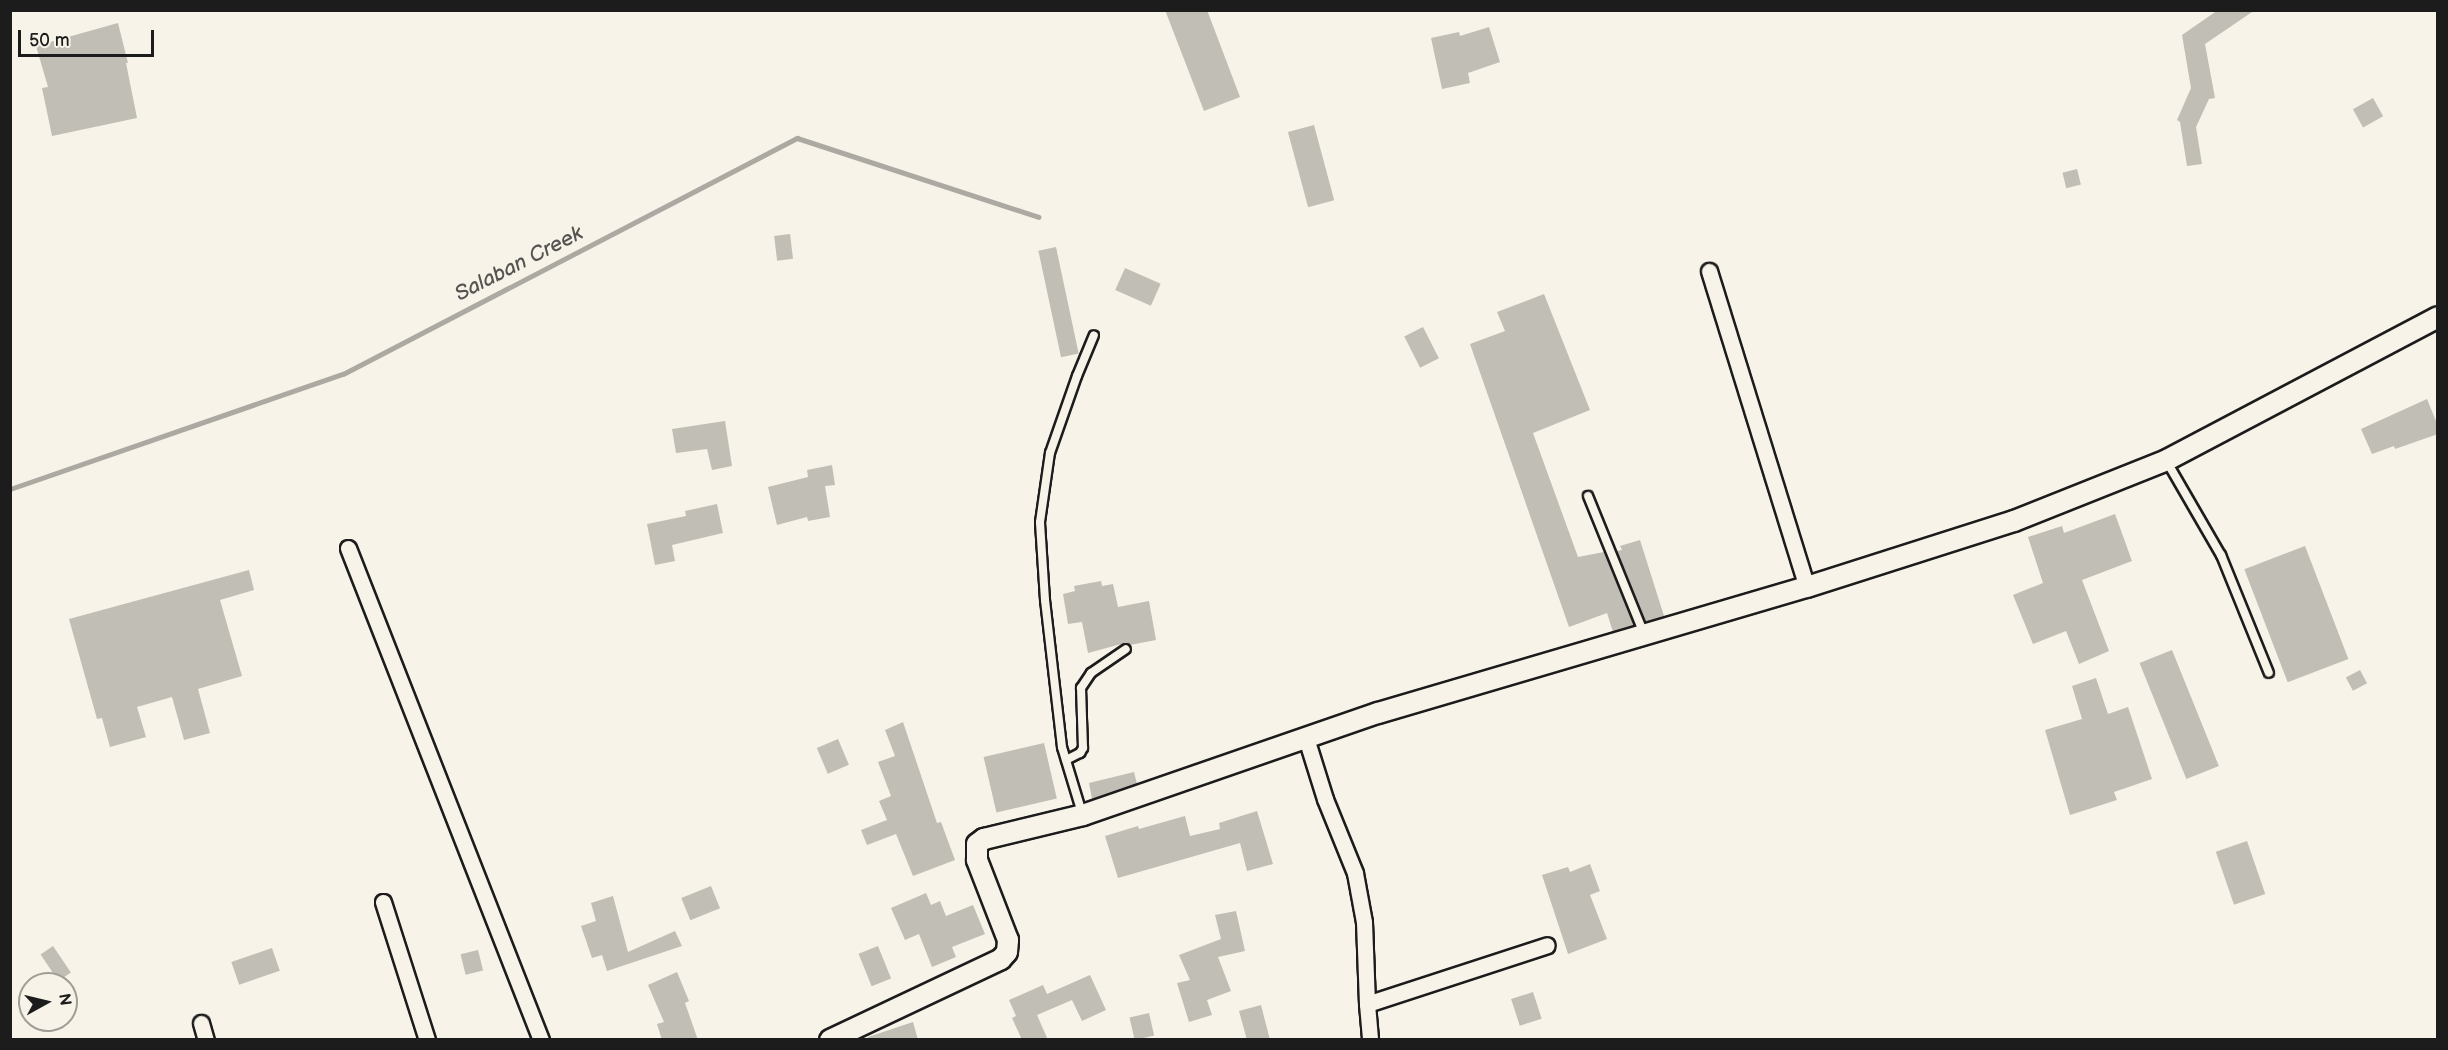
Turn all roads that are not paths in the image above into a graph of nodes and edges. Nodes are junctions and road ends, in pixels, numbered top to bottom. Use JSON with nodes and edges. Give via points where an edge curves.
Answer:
{"nodes":[{"id":1,"x":1709,"y":271,"type":"dead end"},
{"id":2,"x":2438,"y":317,"type":"edge"},
{"id":3,"x":1094,"y":335,"type":"dead end"},
{"id":4,"x":2167,"y":460,"type":"junction"},
{"id":5,"x":1588,"y":496,"type":"dead end"},
{"id":6,"x":348,"y":548,"type":"dead end"},
{"id":7,"x":1807,"y":587,"type":"junction"},
{"id":8,"x":1644,"y":635,"type":"junction"},
{"id":9,"x":1126,"y":649,"type":"dead end"},
{"id":10,"x":2269,"y":673,"type":"dead end"},
{"id":11,"x":1306,"y":738,"type":"junction"},
{"id":12,"x":1066,"y":760,"type":"junction"},
{"id":13,"x":1083,"y":815,"type":"junction"},
{"id":14,"x":383,"y":902,"type":"dead end"},
{"id":15,"x":1547,"y":945,"type":"dead end"},
{"id":16,"x":1367,"y":1004,"type":"junction"},
{"id":17,"x":201,"y":1023,"type":"dead end"},
{"id":18,"x":837,"y":1038,"type":"edge"},
{"id":19,"x":206,"y":1040,"type":"edge"},
{"id":20,"x":427,"y":1040,"type":"edge"},
{"id":21,"x":541,"y":1040,"type":"edge"},
{"id":22,"x":1371,"y":1040,"type":"edge"}],
"edges":[{"from":1,"to":7,"type":"street"},
{"from":2,"to":4,"type":"street"},
{"from":3,"to":12,"type":"lane","via":[[1050,453],[1040,522],[1045,600]]},
{"from":4,"to":7,"type":"street","via":[[2014,521]]},
{"from":4,"to":10,"type":"lane","via":[[2221,555]]},
{"from":5,"to":8,"type":"lane"},
{"from":6,"to":21,"type":"street"},
{"from":7,"to":8,"type":"street"},
{"from":8,"to":11,"type":"street","via":[[1377,713]]},
{"from":9,"to":12,"type":"lane","via":[[1091,673],[1081,688],[1083,748]]},
{"from":11,"to":13,"type":"street"},
{"from":11,"to":16,"type":"street","via":[[1355,873],[1364,922]]},
{"from":12,"to":13,"type":"lane"},
{"from":13,"to":18,"type":"street","via":[[977,844],[977,860],[1008,940],[1007,952],[1001,959]]},
{"from":14,"to":20,"type":"street"},
{"from":15,"to":16,"type":"street"},
{"from":16,"to":22,"type":"street"},
{"from":17,"to":19,"type":"street"}]}
